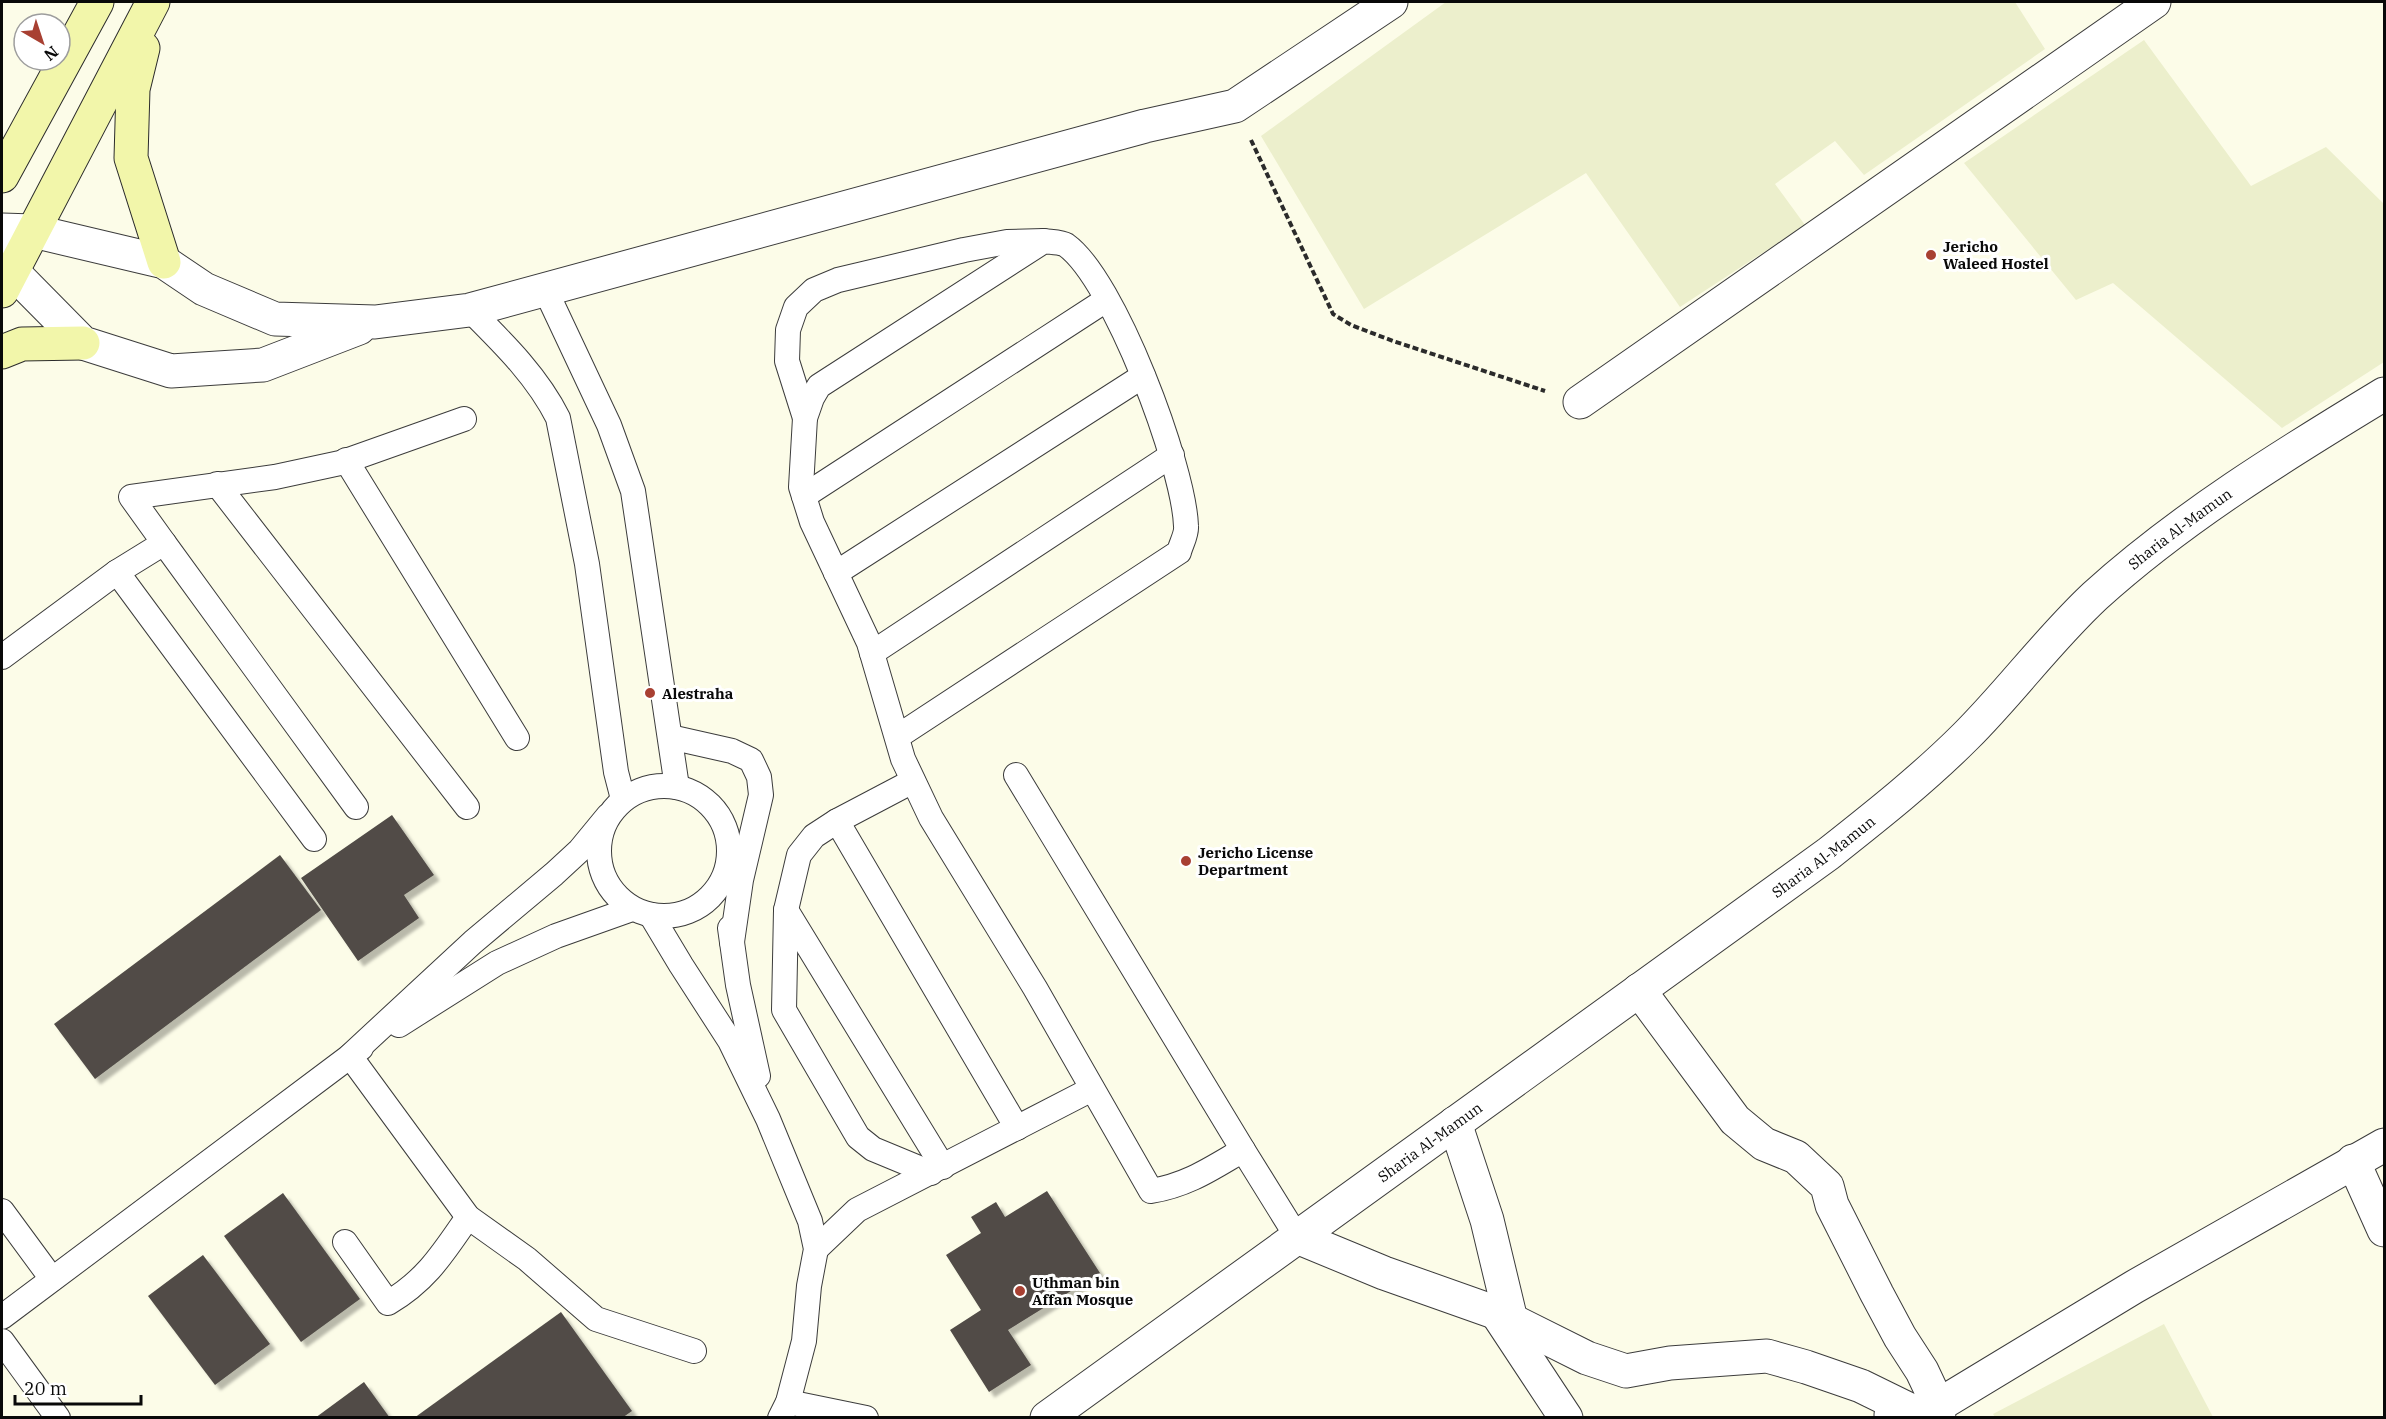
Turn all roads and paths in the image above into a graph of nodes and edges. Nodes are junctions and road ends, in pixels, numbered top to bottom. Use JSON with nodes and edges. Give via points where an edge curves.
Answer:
{"nodes":[{"id":1,"x":97,"y":2,"type":"edge"},
{"id":2,"x":154,"y":2,"type":"edge"},
{"id":3,"x":1391,"y":2,"type":"edge"},
{"id":4,"x":2154,"y":2,"type":"edge"},
{"id":5,"x":1235,"y":106,"type":"junction"},
{"id":6,"x":2,"y":176,"type":"edge"},
{"id":7,"x":17,"y":231,"type":"edge"},
{"id":8,"x":1044,"y":241,"type":"junction"},
{"id":9,"x":164,"y":262,"type":"junction"},
{"id":10,"x":5,"y":275,"type":"edge"},
{"id":11,"x":545,"y":289,"type":"junction"},
{"id":12,"x":1106,"y":300,"type":"junction"},
{"id":13,"x":470,"y":310,"type":"junction"},
{"id":14,"x":375,"y":322,"type":"junction"},
{"id":15,"x":83,"y":343,"type":"junction"},
{"id":16,"x":2,"y":352,"type":"edge"},
{"id":17,"x":1143,"y":376,"type":"junction"},
{"id":18,"x":2385,"y":394,"type":"edge"},
{"id":19,"x":1580,"y":402,"type":"joint"},
{"id":20,"x":805,"y":418,"type":"junction"},
{"id":21,"x":464,"y":419,"type":"dead end"},
{"id":22,"x":1172,"y":455,"type":"junction"},
{"id":23,"x":346,"y":460,"type":"junction"},
{"id":24,"x":218,"y":484,"type":"junction"},
{"id":25,"x":804,"y":496,"type":"junction"},
{"id":26,"x":164,"y":543,"type":"junction"},
{"id":27,"x":117,"y":572,"type":"junction"},
{"id":28,"x":836,"y":573,"type":"junction"},
{"id":29,"x":872,"y":653,"type":"junction"},
{"id":30,"x":2,"y":657,"type":"edge"},
{"id":31,"x":670,"y":737,"type":"junction"},
{"id":32,"x":897,"y":737,"type":"junction"},
{"id":33,"x":517,"y":738,"type":"dead end"},
{"id":34,"x":1016,"y":775,"type":"dead end"},
{"id":35,"x":913,"y":781,"type":"junction"},
{"id":36,"x":677,"y":788,"type":"junction"},
{"id":37,"x":356,"y":807,"type":"dead end"},
{"id":38,"x":467,"y":807,"type":"dead end"},
{"id":39,"x":615,"y":808,"type":"junction"},
{"id":40,"x":837,"y":821,"type":"junction"},
{"id":41,"x":314,"y":839,"type":"dead end"},
{"id":42,"x":722,"y":881,"type":"junction"},
{"id":43,"x":786,"y":910,"type":"junction"},
{"id":44,"x":641,"y":912,"type":"junction"},
{"id":45,"x":732,"y":942,"type":"junction"},
{"id":46,"x":1639,"y":990,"type":"junction"},
{"id":47,"x":350,"y":1056,"type":"junction"},
{"id":48,"x":1092,"y":1089,"type":"junction"},
{"id":49,"x":768,"y":1119,"type":"junction"},
{"id":50,"x":1455,"y":1123,"type":"junction"},
{"id":51,"x":1017,"y":1128,"type":"junction"},
{"id":52,"x":2385,"y":1145,"type":"edge"},
{"id":53,"x":1244,"y":1150,"type":"junction"},
{"id":54,"x":2353,"y":1161,"type":"junction"},
{"id":55,"x":937,"y":1170,"type":"junction"},
{"id":56,"x":2,"y":1211,"type":"edge"},
{"id":57,"x":468,"y":1217,"type":"junction"},
{"id":58,"x":2385,"y":1230,"type":"edge"},
{"id":59,"x":1297,"y":1236,"type":"junction"},
{"id":60,"x":345,"y":1242,"type":"dead end"},
{"id":61,"x":816,"y":1249,"type":"junction"},
{"id":62,"x":52,"y":1279,"type":"junction"},
{"id":63,"x":2,"y":1317,"type":"edge"},
{"id":64,"x":1504,"y":1317,"type":"junction"},
{"id":65,"x":2,"y":1341,"type":"edge"},
{"id":66,"x":694,"y":1352,"type":"dead end"},
{"id":67,"x":784,"y":1410,"type":"edge"},
{"id":68,"x":1928,"y":1412,"type":"edge"},
{"id":69,"x":58,"y":1418,"type":"edge"},
{"id":70,"x":866,"y":1418,"type":"edge"},
{"id":71,"x":1047,"y":1418,"type":"edge"},
{"id":72,"x":1566,"y":1418,"type":"edge"},
{"id":73,"x":1880,"y":1418,"type":"edge"}],
"edges":[{"from":1,"to":6,"type":"main road"},
{"from":2,"to":7,"type":"main road"},
{"from":2,"to":9,"type":"main road","via":[[133,89],[131,158]]},
{"from":3,"to":5,"type":"street"},
{"from":4,"to":19,"type":"street"},
{"from":5,"to":11,"type":"street","via":[[1145,126]]},
{"from":5,"to":19,"type":"path","via":[[1333,314],[1393,341]]},
{"from":7,"to":9,"type":"street"},
{"from":7,"to":10,"type":"main road"},
{"from":8,"to":12,"type":"lane","via":[[1065,244],[1086,265]]},
{"from":8,"to":20,"type":"lane","via":[[819,386]]},
{"from":8,"to":20,"type":"lane","via":[[1007,242],[964,250],[838,280],[814,290],[796,307],[788,330],[787,361]]},
{"from":9,"to":14,"type":"street","via":[[204,289],[274,320]]},
{"from":10,"to":15,"type":"street"},
{"from":11,"to":13,"type":"street"},
{"from":11,"to":31,"type":"lane","via":[[609,425],[633,491]]},
{"from":12,"to":17,"type":"lane"},
{"from":12,"to":25,"type":"lane"},
{"from":13,"to":14,"type":"street"},
{"from":13,"to":39,"type":"lane","via":[[547,396],[558,418],[587,564],[616,772]]},
{"from":14,"to":15,"type":"street","via":[[263,365],[171,371]]},
{"from":15,"to":16,"type":"main road","via":[[22,344]]},
{"from":17,"to":22,"type":"lane"},
{"from":17,"to":28,"type":"lane"},
{"from":18,"to":46,"type":"street","name":"Sharia Al-Mamun","via":[[2202,510],[2096,595],[2053,637],[1966,736],[1899,798]]},
{"from":20,"to":25,"type":"lane","via":[[801,487]]},
{"from":21,"to":23,"type":"lane"},
{"from":22,"to":29,"type":"lane"},
{"from":22,"to":32,"type":"lane","via":[[1183,492],[1187,529],[1179,552]]},
{"from":23,"to":24,"type":"lane","via":[[275,477]]},
{"from":23,"to":33,"type":"lane"},
{"from":24,"to":26,"type":"lane","via":[[131,497]]},
{"from":24,"to":38,"type":"lane"},
{"from":25,"to":28,"type":"lane"},
{"from":26,"to":27,"type":"lane"},
{"from":26,"to":37,"type":"lane"},
{"from":27,"to":30,"type":"lane"},
{"from":27,"to":41,"type":"lane"},
{"from":28,"to":29,"type":"lane"},
{"from":29,"to":32,"type":"lane"},
{"from":31,"to":36,"type":"lane"},
{"from":31,"to":45,"type":"lane","via":[[732,751],[751,760],[759,777],[761,795],[741,880]]},
{"from":32,"to":35,"type":"lane"},
{"from":34,"to":53,"type":"lane"},
{"from":35,"to":40,"type":"lane"},
{"from":35,"to":48,"type":"lane","via":[[931,818]]},
{"from":36,"to":39,"type":"lane","via":[[665,785],[642,789]]},
{"from":36,"to":42,"type":"lane","via":[[705,800],[720,817],[728,837],[729,860]]},
{"from":39,"to":44,"type":"lane","via":[[600,837],[598,858],[615,895]]},
{"from":39,"to":47,"type":"lane","via":[[580,850]]},
{"from":40,"to":43,"type":"lane","via":[[814,836],[799,855]]},
{"from":40,"to":51,"type":"lane"},
{"from":42,"to":44,"type":"lane","via":[[710,897],[693,909],[673,916]]},
{"from":42,"to":45,"type":"lane"},
{"from":43,"to":55,"type":"lane"},
{"from":43,"to":55,"type":"lane","via":[[784,1010],[799,1038],[858,1137],[873,1149]]},
{"from":44,"to":47,"type":"lane","via":[[556,936],[497,963]]},
{"from":44,"to":49,"type":"lane","via":[[730,1041]]},
{"from":45,"to":49,"type":"lane"},
{"from":46,"to":50,"type":"street","name":"Sharia Al-Mamun"},
{"from":46,"to":68,"type":"street","via":[[1735,1120],[1764,1144],[1796,1157],[1827,1186],[1832,1205],[1877,1294],[1930,1388]]},
{"from":47,"to":57,"type":"lane"},
{"from":47,"to":62,"type":"lane"},
{"from":48,"to":51,"type":"lane"},
{"from":48,"to":53,"type":"lane","via":[[1151,1191],[1174,1188]]},
{"from":49,"to":61,"type":"lane","via":[[810,1221]]},
{"from":50,"to":59,"type":"street","name":"Sharia Al-Mamun"},
{"from":50,"to":64,"type":"street","via":[[1487,1220]]},
{"from":51,"to":55,"type":"lane"},
{"from":52,"to":54,"type":"street"},
{"from":53,"to":59,"type":"lane"},
{"from":54,"to":58,"type":"street"},
{"from":54,"to":68,"type":"street"},
{"from":55,"to":61,"type":"lane","via":[[857,1210]]},
{"from":56,"to":62,"type":"lane"},
{"from":57,"to":60,"type":"lane","via":[[428,1273],[388,1304]]},
{"from":57,"to":66,"type":"lane","via":[[527,1259],[596,1319]]},
{"from":59,"to":64,"type":"street"},
{"from":59,"to":71,"type":"street","name":"Sharia Al-Mamun"},
{"from":61,"to":67,"type":"lane","via":[[804,1341]]},
{"from":62,"to":63,"type":"lane"},
{"from":64,"to":68,"type":"street","via":[[1587,1358],[1626,1371],[1670,1363],[1767,1356],[1806,1366]]},
{"from":64,"to":72,"type":"street"},
{"from":65,"to":69,"type":"lane"},
{"from":67,"to":70,"type":"lane"},
{"from":68,"to":73,"type":"street"}]}
